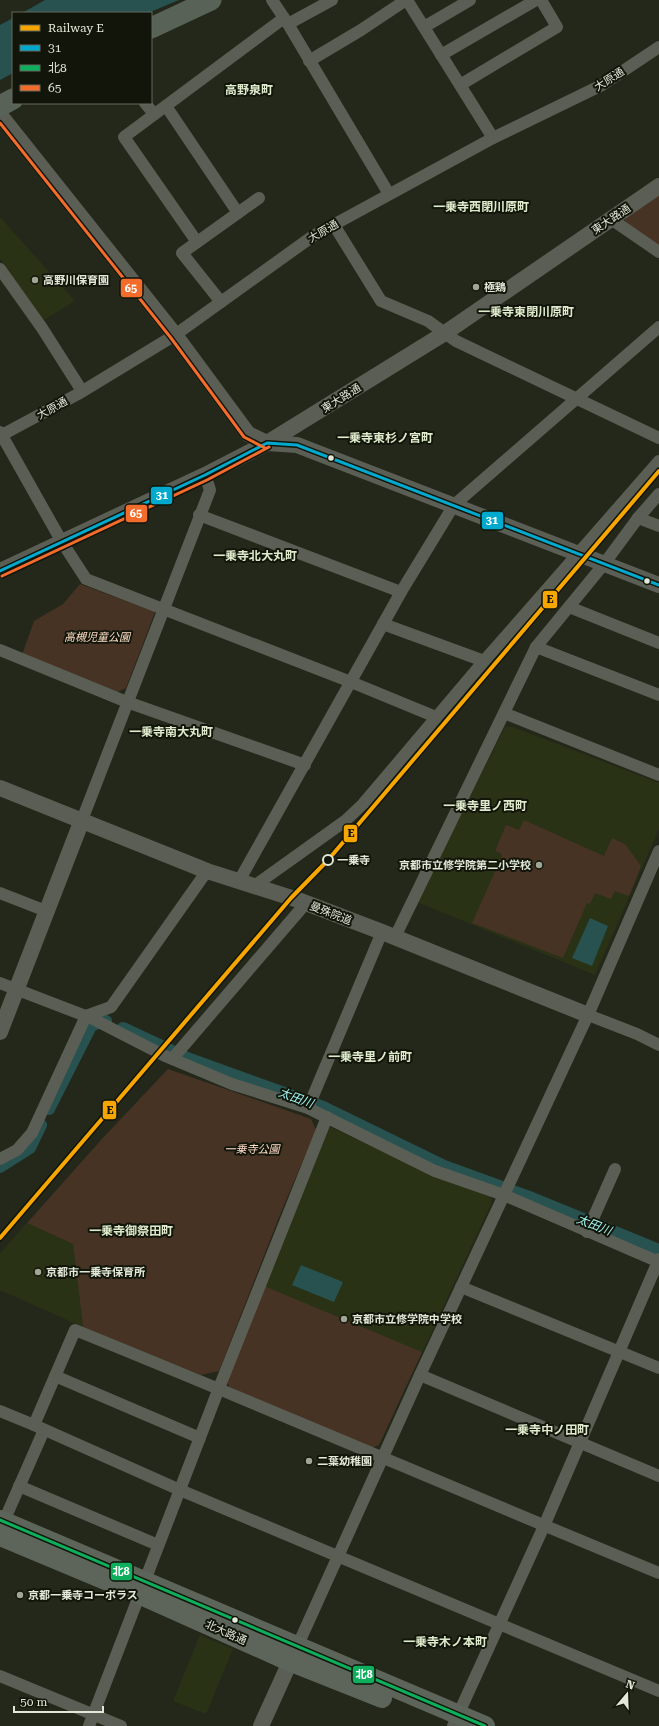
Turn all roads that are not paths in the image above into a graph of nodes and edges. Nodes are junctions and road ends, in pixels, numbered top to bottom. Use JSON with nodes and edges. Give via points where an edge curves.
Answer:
{"nodes":[{"id":1,"x":211,"y":0,"type":"edge"},
{"id":2,"x":272,"y":0,"type":"edge"},
{"id":3,"x":332,"y":0,"type":"edge"},
{"id":4,"x":407,"y":0,"type":"edge"},
{"id":5,"x":470,"y":0,"type":"edge"},
{"id":6,"x":536,"y":0,"type":"edge"},
{"id":7,"x":540,"y":0,"type":"edge"},
{"id":8,"x":286,"y":21,"type":"junction"},
{"id":9,"x":424,"y":27,"type":"junction"},
{"id":10,"x":152,"y":28,"type":"edge"},
{"id":11,"x":659,"y":47,"type":"edge"},
{"id":12,"x":441,"y":55,"type":"junction"},
{"id":13,"x":309,"y":61,"type":"junction"},
{"id":14,"x":460,"y":85,"type":"junction"},
{"id":15,"x":12,"y":100,"type":"edge"},
{"id":16,"x":146,"y":104,"type":"edge"},
{"id":17,"x":0,"y":106,"type":"edge"},
{"id":18,"x":166,"y":106,"type":"junction"},
{"id":19,"x":154,"y":114,"type":"junction"},
{"id":20,"x":0,"y":115,"type":"edge"},
{"id":21,"x":493,"y":138,"type":"junction"},
{"id":22,"x":659,"y":186,"type":"edge"},
{"id":23,"x":389,"y":194,"type":"junction"},
{"id":24,"x":259,"y":198,"type":"dead end"},
{"id":25,"x":238,"y":213,"type":"junction"},
{"id":26,"x":611,"y":219,"type":"junction"},
{"id":27,"x":334,"y":225,"type":"junction"},
{"id":28,"x":197,"y":242,"type":"junction"},
{"id":29,"x":659,"y":252,"type":"edge"},
{"id":30,"x":0,"y":269,"type":"edge"},
{"id":31,"x":221,"y":302,"type":"junction"},
{"id":32,"x":659,"y":327,"type":"edge"},
{"id":33,"x":445,"y":333,"type":"junction"},
{"id":34,"x":174,"y":335,"type":"junction"},
{"id":35,"x":82,"y":391,"type":"junction"},
{"id":36,"x":577,"y":398,"type":"junction"},
{"id":37,"x":1,"y":435,"type":"edge"},
{"id":38,"x":659,"y":438,"type":"edge"},
{"id":39,"x":267,"y":443,"type":"junction"},
{"id":40,"x":659,"y":461,"type":"edge"},
{"id":41,"x":205,"y":474,"type":"junction"},
{"id":42,"x":659,"y":494,"type":"edge"},
{"id":43,"x":454,"y":505,"type":"junction"},
{"id":44,"x":199,"y":515,"type":"junction"},
{"id":45,"x":638,"y":518,"type":"junction"},
{"id":46,"x":659,"y":526,"type":"edge"},
{"id":47,"x":62,"y":542,"type":"junction"},
{"id":48,"x":579,"y":554,"type":"junction"},
{"id":49,"x":604,"y":564,"type":"junction"},
{"id":50,"x":0,"y":571,"type":"edge"},
{"id":51,"x":659,"y":585,"type":"edge"},
{"id":52,"x":401,"y":592,"type":"junction"},
{"id":53,"x":569,"y":607,"type":"junction"},
{"id":54,"x":163,"y":608,"type":"junction"},
{"id":55,"x":383,"y":624,"type":"junction"},
{"id":56,"x":659,"y":643,"type":"edge"},
{"id":57,"x":536,"y":647,"type":"junction"},
{"id":58,"x":0,"y":650,"type":"edge"},
{"id":59,"x":484,"y":661,"type":"junction"},
{"id":60,"x":351,"y":682,"type":"junction"},
{"id":61,"x":659,"y":695,"type":"edge"},
{"id":62,"x":127,"y":702,"type":"junction"},
{"id":63,"x":504,"y":713,"type":"junction"},
{"id":64,"x":436,"y":717,"type":"junction"},
{"id":65,"x":304,"y":765,"type":"junction"},
{"id":66,"x":659,"y":775,"type":"edge"},
{"id":67,"x":0,"y":788,"type":"edge"},
{"id":68,"x":82,"y":820,"type":"junction"},
{"id":69,"x":659,"y":851,"type":"edge"},
{"id":70,"x":207,"y":870,"type":"junction"},
{"id":71,"x":239,"y":881,"type":"junction"},
{"id":72,"x":254,"y":886,"type":"junction"},
{"id":73,"x":0,"y":893,"type":"edge"},
{"id":74,"x":306,"y":903,"type":"junction"},
{"id":75,"x":46,"y":911,"type":"junction"},
{"id":76,"x":388,"y":935,"type":"junction"},
{"id":77,"x":0,"y":983,"type":"edge"},
{"id":78,"x":16,"y":989,"type":"junction"},
{"id":79,"x":588,"y":1015,"type":"junction"},
{"id":80,"x":88,"y":1017,"type":"junction"},
{"id":81,"x":0,"y":1032,"type":"edge"},
{"id":82,"x":659,"y":1045,"type":"edge"},
{"id":83,"x":177,"y":1054,"type":"junction"},
{"id":84,"x":309,"y":1105,"type":"junction"},
{"id":85,"x":328,"y":1117,"type":"junction"},
{"id":86,"x":0,"y":1159,"type":"edge"},
{"id":87,"x":615,"y":1169,"type":"dead end"},
{"id":88,"x":506,"y":1190,"type":"junction"},
{"id":89,"x":590,"y":1225,"type":"junction"},
{"id":90,"x":659,"y":1261,"type":"edge"},
{"id":91,"x":461,"y":1287,"type":"junction"},
{"id":92,"x":620,"y":1352,"type":"junction"},
{"id":93,"x":659,"y":1368,"type":"edge"},
{"id":94,"x":420,"y":1375,"type":"junction"},
{"id":95,"x":55,"y":1376,"type":"junction"},
{"id":96,"x":219,"y":1388,"type":"junction"},
{"id":97,"x":0,"y":1412,"type":"edge"},
{"id":98,"x":39,"y":1427,"type":"junction"},
{"id":99,"x":200,"y":1438,"type":"junction"},
{"id":100,"x":580,"y":1442,"type":"junction"},
{"id":101,"x":382,"y":1458,"type":"junction"},
{"id":102,"x":659,"y":1476,"type":"edge"},
{"id":103,"x":19,"y":1486,"type":"junction"},
{"id":104,"x":180,"y":1490,"type":"junction"},
{"id":105,"x":544,"y":1526,"type":"junction"},
{"id":106,"x":1,"y":1527,"type":"edge"},
{"id":107,"x":158,"y":1545,"type":"junction"},
{"id":108,"x":338,"y":1556,"type":"junction"},
{"id":109,"x":659,"y":1573,"type":"edge"},
{"id":110,"x":142,"y":1587,"type":"junction"},
{"id":111,"x":499,"y":1625,"type":"junction"},
{"id":112,"x":293,"y":1654,"type":"junction"},
{"id":113,"x":0,"y":1676,"type":"edge"},
{"id":114,"x":659,"y":1691,"type":"edge"},
{"id":115,"x":93,"y":1714,"type":"junction"},
{"id":116,"x":455,"y":1722,"type":"edge"},
{"id":117,"x":89,"y":1726,"type":"edge"},
{"id":118,"x":121,"y":1726,"type":"edge"},
{"id":119,"x":261,"y":1726,"type":"edge"},
{"id":120,"x":485,"y":1726,"type":"edge"}],
"edges":[{"from":1,"to":10,"type":"highway"},
{"from":2,"to":8,"type":"street"},
{"from":3,"to":8,"type":"street"},
{"from":4,"to":9,"type":"street"},
{"from":4,"to":13,"type":"street"},
{"from":5,"to":9,"type":"street"},
{"from":6,"to":12,"type":"street"},
{"from":7,"to":14,"type":"street","via":[[557,27]]},
{"from":8,"to":13,"type":"street"},
{"from":8,"to":18,"type":"street"},
{"from":9,"to":12,"type":"street"},
{"from":11,"to":21,"type":"street","name":"大原通","via":[[602,85]]},
{"from":12,"to":14,"type":"street"},
{"from":13,"to":23,"type":"street"},
{"from":14,"to":21,"type":"street"},
{"from":15,"to":17,"type":"highway"},
{"from":16,"to":19,"type":"street"},
{"from":18,"to":19,"type":"street"},
{"from":18,"to":25,"type":"street"},
{"from":19,"to":28,"type":"street","via":[[124,137]]},
{"from":20,"to":34,"type":"street"},
{"from":21,"to":23,"type":"street","name":"大原通"},
{"from":22,"to":26,"type":"street","name":"東大路通"},
{"from":23,"to":27,"type":"street","name":"大原通"},
{"from":24,"to":25,"type":"street"},
{"from":25,"to":28,"type":"street"},
{"from":26,"to":29,"type":"street"},
{"from":26,"to":33,"type":"street","name":"東大路通"},
{"from":27,"to":31,"type":"street","name":"大原通","via":[[313,236]]},
{"from":27,"to":33,"type":"street","via":[[380,302],[428,321]]},
{"from":28,"to":31,"type":"street","via":[[182,253]]},
{"from":30,"to":35,"type":"street"},
{"from":31,"to":34,"type":"street","name":"大原通"},
{"from":32,"to":36,"type":"street"},
{"from":33,"to":36,"type":"street","via":[[456,341]]},
{"from":33,"to":39,"type":"street","name":"東大路通"},
{"from":34,"to":35,"type":"street","name":"大原通"},
{"from":34,"to":39,"type":"street","via":[[248,434]]},
{"from":35,"to":37,"type":"street","name":"大原通"},
{"from":36,"to":38,"type":"street"},
{"from":36,"to":43,"type":"street"},
{"from":37,"to":47,"type":"street"},
{"from":39,"to":41,"type":"street","name":"東大路通"},
{"from":39,"to":43,"type":"street","via":[[297,445]]},
{"from":40,"to":48,"type":"street"},
{"from":41,"to":44,"type":"street","via":[[210,490]]},
{"from":41,"to":47,"type":"street","name":"東大路通"},
{"from":42,"to":45,"type":"street"},
{"from":43,"to":48,"type":"street"},
{"from":43,"to":52,"type":"street"},
{"from":44,"to":52,"type":"street"},
{"from":44,"to":54,"type":"street"},
{"from":45,"to":46,"type":"street"},
{"from":45,"to":49,"type":"street"},
{"from":47,"to":50,"type":"street","name":"東大路通"},
{"from":47,"to":54,"type":"street","via":[[86,579]]},
{"from":48,"to":49,"type":"street"},
{"from":48,"to":59,"type":"street"},
{"from":49,"to":51,"type":"street"},
{"from":49,"to":53,"type":"street"},
{"from":52,"to":55,"type":"street"},
{"from":53,"to":56,"type":"street"},
{"from":53,"to":57,"type":"street"},
{"from":54,"to":60,"type":"street"},
{"from":54,"to":62,"type":"street"},
{"from":55,"to":59,"type":"street"},
{"from":55,"to":60,"type":"street"},
{"from":57,"to":61,"type":"street"},
{"from":57,"to":63,"type":"street"},
{"from":58,"to":62,"type":"street"},
{"from":59,"to":64,"type":"street"},
{"from":60,"to":64,"type":"street"},
{"from":60,"to":65,"type":"street"},
{"from":62,"to":65,"type":"street"},
{"from":62,"to":68,"type":"street"},
{"from":63,"to":66,"type":"street"},
{"from":63,"to":76,"type":"street"},
{"from":64,"to":72,"type":"street","via":[[363,804]]},
{"from":65,"to":71,"type":"street"},
{"from":67,"to":68,"type":"street","name":"曼殊院道"},
{"from":68,"to":70,"type":"street","name":"曼殊院道"},
{"from":68,"to":75,"type":"street"},
{"from":69,"to":79,"type":"street"},
{"from":70,"to":71,"type":"street","name":"曼殊院道"},
{"from":70,"to":80,"type":"street","via":[[111,1007]]},
{"from":71,"to":72,"type":"street","name":"曼殊院道"},
{"from":72,"to":74,"type":"street","name":"曼殊院道"},
{"from":73,"to":75,"type":"street"},
{"from":74,"to":76,"type":"street","name":"曼殊院道"},
{"from":74,"to":83,"type":"street"},
{"from":75,"to":78,"type":"street"},
{"from":76,"to":79,"type":"street","name":"曼殊院道"},
{"from":76,"to":84,"type":"street"},
{"from":77,"to":78,"type":"street"},
{"from":78,"to":80,"type":"street"},
{"from":78,"to":81,"type":"street"},
{"from":79,"to":82,"type":"street","name":"曼殊院道"},
{"from":79,"to":88,"type":"street"},
{"from":80,"to":83,"type":"street"},
{"from":80,"to":86,"type":"street","via":[[32,1133],[17,1150]]},
{"from":83,"to":84,"type":"street","via":[[232,1084]]},
{"from":84,"to":85,"type":"street"},
{"from":85,"to":88,"type":"street","via":[[434,1171]]},
{"from":85,"to":96,"type":"street"},
{"from":87,"to":89,"type":"street"},
{"from":88,"to":89,"type":"street"},
{"from":88,"to":91,"type":"street"},
{"from":89,"to":90,"type":"street"},
{"from":90,"to":92,"type":"street"},
{"from":91,"to":92,"type":"street"},
{"from":91,"to":94,"type":"street"},
{"from":92,"to":93,"type":"street"},
{"from":92,"to":100,"type":"street"},
{"from":94,"to":100,"type":"street"},
{"from":94,"to":101,"type":"street"},
{"from":95,"to":96,"type":"street","via":[[75,1330]]},
{"from":95,"to":98,"type":"street"},
{"from":95,"to":99,"type":"street"},
{"from":96,"to":99,"type":"street"},
{"from":96,"to":101,"type":"street"},
{"from":97,"to":98,"type":"street"},
{"from":98,"to":103,"type":"street"},
{"from":98,"to":104,"type":"street"},
{"from":99,"to":104,"type":"street"},
{"from":100,"to":102,"type":"street"},
{"from":100,"to":105,"type":"street"},
{"from":101,"to":105,"type":"street"},
{"from":101,"to":108,"type":"street"},
{"from":103,"to":106,"type":"street"},
{"from":103,"to":107,"type":"street"},
{"from":104,"to":107,"type":"street"},
{"from":104,"to":108,"type":"street"},
{"from":105,"to":109,"type":"street"},
{"from":105,"to":111,"type":"street"},
{"from":106,"to":110,"type":"main road","name":"北大路通"},
{"from":107,"to":110,"type":"street"},
{"from":108,"to":111,"type":"street"},
{"from":108,"to":112,"type":"street"},
{"from":110,"to":112,"type":"main road","name":"北大路通"},
{"from":110,"to":115,"type":"street"},
{"from":111,"to":114,"type":"street"},
{"from":111,"to":116,"type":"street"},
{"from":112,"to":116,"type":"main road","name":"北大路通"},
{"from":112,"to":119,"type":"street"},
{"from":113,"to":115,"type":"street"},
{"from":115,"to":117,"type":"street"},
{"from":115,"to":118,"type":"street"},
{"from":116,"to":120,"type":"main road","name":"北大路通"}]}
